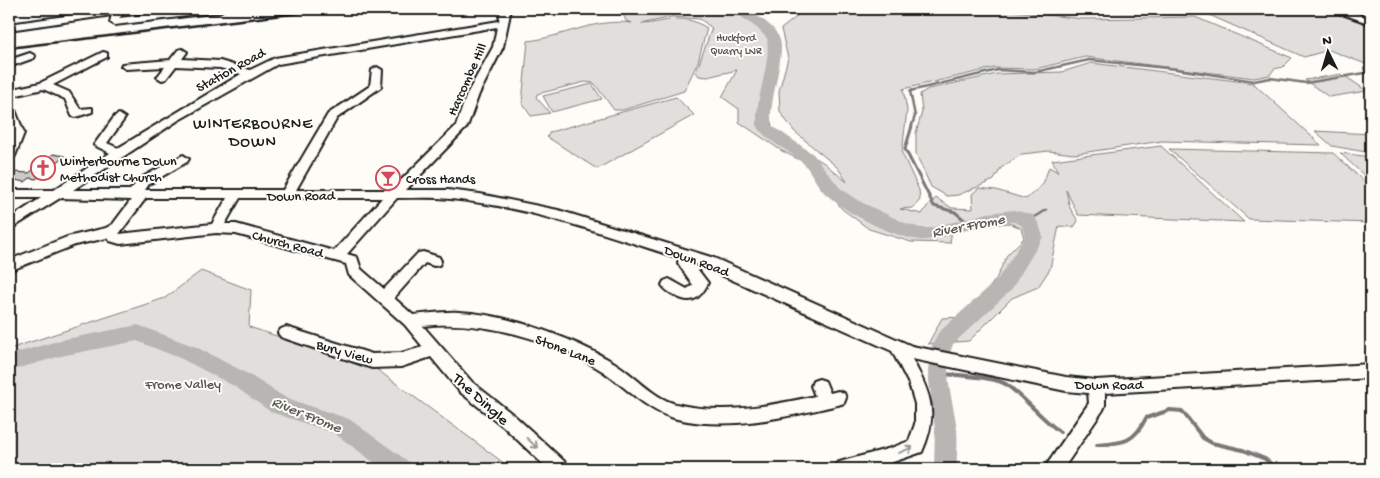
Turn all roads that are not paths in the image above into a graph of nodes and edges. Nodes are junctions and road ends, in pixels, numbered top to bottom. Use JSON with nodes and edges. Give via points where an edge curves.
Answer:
{"nodes":[{"id":1,"x":220,"y":9,"type":"edge"},
{"id":2,"x":506,"y":9,"type":"edge"},
{"id":3,"x":1333,"y":9,"type":"edge"},
{"id":4,"x":1371,"y":21,"type":"edge"},
{"id":5,"x":504,"y":23,"type":"junction"},
{"id":6,"x":9,"y":27,"type":"edge"},
{"id":7,"x":182,"y":52,"type":"dead end"},
{"id":8,"x":30,"y":56,"type":"dead end"},
{"id":9,"x":117,"y":56,"type":"dead end"},
{"id":10,"x":9,"y":64,"type":"edge"},
{"id":11,"x":173,"y":64,"type":"junction"},
{"id":12,"x":126,"y":66,"type":"dead end"},
{"id":13,"x":376,"y":70,"type":"dead end"},
{"id":14,"x":249,"y":73,"type":"junction"},
{"id":15,"x":162,"y":77,"type":"dead end"},
{"id":16,"x":43,"y":86,"type":"junction"},
{"id":17,"x":9,"y":94,"type":"edge"},
{"id":18,"x":9,"y":110,"type":"edge"},
{"id":19,"x":88,"y":110,"type":"dead end"},
{"id":20,"x":111,"y":126,"type":"dead end"},
{"id":21,"x":118,"y":152,"type":"junction"},
{"id":22,"x":9,"y":156,"type":"edge"},
{"id":23,"x":184,"y":159,"type":"dead end"},
{"id":24,"x":9,"y":194,"type":"edge"},
{"id":25,"x":394,"y":194,"type":"junction"},
{"id":26,"x":286,"y":195,"type":"junction"},
{"id":27,"x":55,"y":196,"type":"junction"},
{"id":28,"x":136,"y":196,"type":"junction"},
{"id":29,"x":235,"y":196,"type":"junction"},
{"id":30,"x":9,"y":225,"type":"edge"},
{"id":31,"x":216,"y":228,"type":"junction"},
{"id":32,"x":110,"y":232,"type":"junction"},
{"id":33,"x":686,"y":254,"type":"junction"},
{"id":34,"x":338,"y":256,"type":"junction"},
{"id":35,"x":434,"y":261,"type":"dead end"},
{"id":36,"x":9,"y":266,"type":"edge"},
{"id":37,"x":669,"y":285,"type":"dead end"},
{"id":38,"x":385,"y":298,"type":"junction"},
{"id":39,"x":410,"y":321,"type":"junction"},
{"id":40,"x":286,"y":333,"type":"dead end"},
{"id":41,"x":433,"y":350,"type":"junction"},
{"id":42,"x":904,"y":350,"type":"junction"},
{"id":43,"x":1371,"y":371,"type":"edge"},
{"id":44,"x":1096,"y":387,"type":"junction"},
{"id":45,"x":827,"y":395,"type":"dead end"},
{"id":46,"x":560,"y":469,"type":"edge"},
{"id":47,"x":843,"y":469,"type":"edge"},
{"id":48,"x":1053,"y":469,"type":"edge"}],
"edges":[{"from":1,"to":6,"type":"street","via":[[115,22],[115,12]]},
{"from":2,"to":5,"type":"street","name":"Harcombe Hill"},
{"from":3,"to":4,"type":"street"},
{"from":5,"to":14,"type":"street","name":"Station Road","via":[[289,57]]},
{"from":5,"to":25,"type":"street","name":"Harcombe Hill","via":[[498,47],[473,94],[463,123]]},
{"from":7,"to":11,"type":"street"},
{"from":8,"to":10,"type":"street"},
{"from":9,"to":16,"type":"street","via":[[105,52]]},
{"from":11,"to":12,"type":"street"},
{"from":11,"to":14,"type":"street","via":[[218,63]]},
{"from":11,"to":15,"type":"street"},
{"from":13,"to":26,"type":"street","via":[[375,87],[355,104],[332,116]]},
{"from":14,"to":21,"type":"street","name":"Station Road"},
{"from":16,"to":17,"type":"street"},
{"from":16,"to":19,"type":"street","via":[[63,92],[72,100],[76,114]]},
{"from":18,"to":22,"type":"street","via":[[20,129]]},
{"from":20,"to":21,"type":"street","via":[[100,145]]},
{"from":21,"to":27,"type":"street","name":"Station Road"},
{"from":23,"to":28,"type":"street","via":[[145,181]]},
{"from":24,"to":27,"type":"street","name":"Down Road"},
{"from":25,"to":26,"type":"street","name":"Down Road"},
{"from":25,"to":33,"type":"street","name":"Down Road","via":[[448,194],[480,198],[558,215]]},
{"from":25,"to":34,"type":"street","name":"Church Road"},
{"from":26,"to":29,"type":"street","name":"Down Road"},
{"from":27,"to":28,"type":"street","name":"Down Road"},
{"from":27,"to":30,"type":"street"},
{"from":28,"to":29,"type":"street","name":"Down Road"},
{"from":28,"to":32,"type":"street","via":[[118,227]]},
{"from":29,"to":31,"type":"street"},
{"from":31,"to":32,"type":"street","name":"Church Road","via":[[120,239]]},
{"from":31,"to":34,"type":"street","name":"Church Road","via":[[236,229]]},
{"from":32,"to":36,"type":"street","name":"Church Road","via":[[72,241]]},
{"from":33,"to":37,"type":"street","via":[[685,263],[701,283],[698,289],[687,296]]},
{"from":33,"to":42,"type":"street","name":"Down Road"},
{"from":34,"to":38,"type":"street","via":[[352,261],[354,271]]},
{"from":35,"to":38,"type":"street","via":[[423,257]]},
{"from":38,"to":39,"type":"street"},
{"from":39,"to":41,"type":"street","name":"The Dingle"},
{"from":39,"to":45,"type":"street","name":"Stone Lane","via":[[460,317],[484,320],[555,343],[592,357],[657,403],[675,411],[747,416]]},
{"from":40,"to":41,"type":"street","name":"Bury View","via":[[372,361],[401,360]]},
{"from":41,"to":46,"type":"street","name":"The Dingle","one_way":true,"via":[[466,388],[510,422]]},
{"from":42,"to":44,"type":"street","name":"Down Road","via":[[1066,384]]},
{"from":47,"to":42,"type":"street","one_way":true,"via":[[916,446],[924,424],[923,405]]},
{"from":43,"to":44,"type":"street","name":"Down Road"},
{"from":44,"to":48,"type":"street","via":[[1097,405]]}]}
